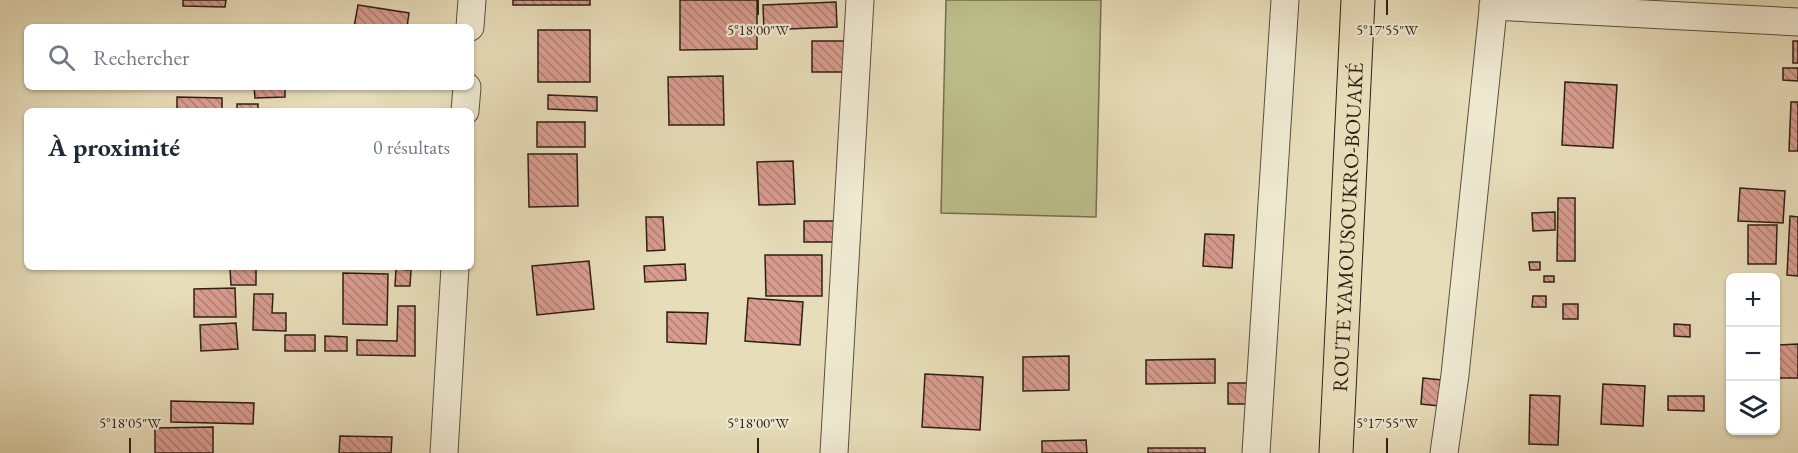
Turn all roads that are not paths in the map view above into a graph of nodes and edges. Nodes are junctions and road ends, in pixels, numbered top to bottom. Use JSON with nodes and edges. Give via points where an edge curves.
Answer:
{"nodes":[{"id":1,"x":472,"y":0,"type":"edge"},
{"id":2,"x":860,"y":0,"type":"edge"},
{"id":3,"x":1285,"y":0,"type":"edge"},
{"id":4,"x":1358,"y":0,"type":"edge"},
{"id":5,"x":1494,"y":3,"type":"edge"},
{"id":6,"x":1798,"y":22,"type":"edge"},
{"id":7,"x":470,"y":24,"type":"edge"},
{"id":8,"x":467,"y":90,"type":"edge"},
{"id":9,"x":465,"y":108,"type":"edge"},
{"id":10,"x":456,"y":270,"type":"edge"},
{"id":11,"x":444,"y":453,"type":"edge"},
{"id":12,"x":834,"y":453,"type":"edge"},
{"id":13,"x":1256,"y":453,"type":"edge"},
{"id":14,"x":1335,"y":453,"type":"edge"},
{"id":15,"x":1444,"y":453,"type":"edge"}],
"edges":[{"from":1,"to":7,"type":"street"},
{"from":2,"to":12,"type":"street"},
{"from":3,"to":13,"type":"street"},
{"from":4,"to":14,"type":"main road","name":"ROUTE YAMOUSOUKRO-BOUAKÉ"},
{"from":5,"to":6,"type":"street"},
{"from":5,"to":15,"type":"street"},
{"from":8,"to":9,"type":"street"},
{"from":10,"to":11,"type":"street"}]}
